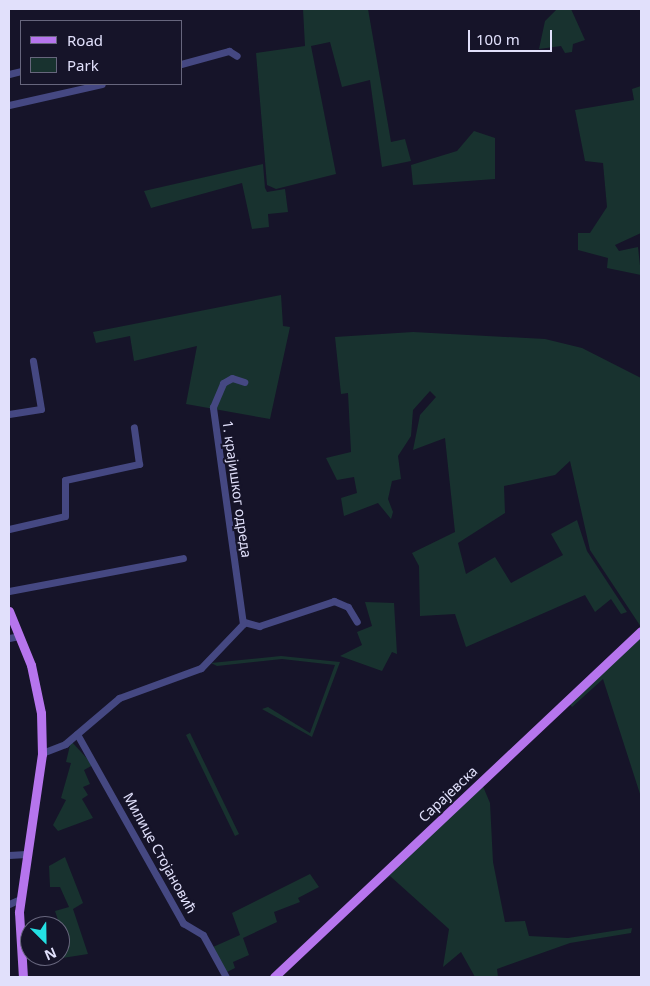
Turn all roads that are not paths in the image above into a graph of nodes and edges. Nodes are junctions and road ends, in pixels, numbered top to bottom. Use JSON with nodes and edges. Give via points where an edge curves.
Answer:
{"nodes":[{"id":1,"x":237,"y":56,"type":"dead end"},
{"id":2,"x":182,"y":64,"type":"edge"},
{"id":3,"x":98,"y":85,"type":"edge"},
{"id":4,"x":9,"y":106,"type":"edge"},
{"id":5,"x":33,"y":361,"type":"dead end"},
{"id":6,"x":244,"y":382,"type":"dead end"},
{"id":7,"x":9,"y":414,"type":"edge"},
{"id":8,"x":134,"y":427,"type":"dead end"},
{"id":9,"x":9,"y":529,"type":"edge"},
{"id":10,"x":183,"y":558,"type":"dead end"},
{"id":11,"x":9,"y":591,"type":"edge"},
{"id":12,"x":9,"y":611,"type":"edge"},
{"id":13,"x":244,"y":622,"type":"junction"},
{"id":14,"x":357,"y":622,"type":"dead end"},
{"id":15,"x":641,"y":631,"type":"edge"},
{"id":16,"x":20,"y":636,"type":"junction"},
{"id":17,"x":9,"y":638,"type":"edge"},
{"id":18,"x":77,"y":734,"type":"junction"},
{"id":19,"x":42,"y":753,"type":"junction"},
{"id":20,"x":26,"y":854,"type":"junction"},
{"id":21,"x":9,"y":856,"type":"edge"},
{"id":22,"x":20,"y":899,"type":"junction"},
{"id":23,"x":9,"y":904,"type":"edge"},
{"id":24,"x":23,"y":977,"type":"edge"},
{"id":25,"x":226,"y":977,"type":"edge"},
{"id":26,"x":274,"y":977,"type":"edge"}],
"edges":[{"from":1,"to":2,"type":"street","via":[[229,50]]},
{"from":3,"to":4,"type":"street"},
{"from":5,"to":7,"type":"street","via":[[41,408]]},
{"from":6,"to":13,"type":"street","name":"1. крајишког одреда","via":[[232,378],[223,383],[213,407]]},
{"from":8,"to":9,"type":"street","via":[[139,464],[65,480],[65,516]]},
{"from":10,"to":11,"type":"street"},
{"from":12,"to":16,"type":"main road"},
{"from":13,"to":14,"type":"street","via":[[259,626],[334,601],[348,606]]},
{"from":13,"to":18,"type":"street","via":[[202,668],[120,698]]},
{"from":15,"to":26,"type":"main road","name":"Сарајевска"},
{"from":16,"to":17,"type":"street"},
{"from":16,"to":19,"type":"main road","via":[[39,699]]},
{"from":18,"to":19,"type":"street"},
{"from":18,"to":25,"type":"street","name":"Милице Стојановић","via":[[183,923],[204,935]]},
{"from":19,"to":20,"type":"main road"},
{"from":20,"to":21,"type":"street"},
{"from":20,"to":22,"type":"main road"},
{"from":22,"to":23,"type":"street"},
{"from":22,"to":24,"type":"main road"}]}
